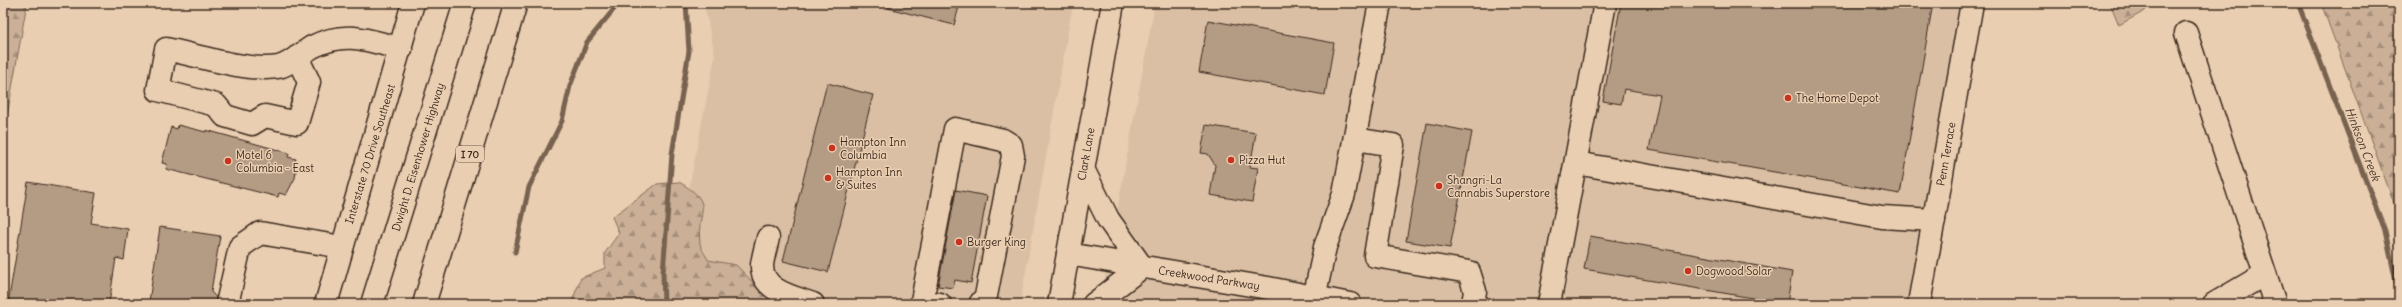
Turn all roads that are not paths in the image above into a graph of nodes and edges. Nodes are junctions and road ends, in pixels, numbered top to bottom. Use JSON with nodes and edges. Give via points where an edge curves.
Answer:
{"nodes":[{"id":1,"x":413,"y":3,"type":"edge"},
{"id":2,"x":516,"y":3,"type":"edge"},
{"id":3,"x":1113,"y":3,"type":"edge"},
{"id":4,"x":1380,"y":3,"type":"edge"},
{"id":5,"x":1605,"y":3,"type":"edge"},
{"id":6,"x":1972,"y":3,"type":"edge"},
{"id":7,"x":464,"y":5,"type":"edge"},
{"id":8,"x":2186,"y":34,"type":"dead end"},
{"id":9,"x":401,"y":49,"type":"junction"},
{"id":10,"x":297,"y":57,"type":"junction"},
{"id":11,"x":1355,"y":139,"type":"junction"},
{"id":12,"x":1576,"y":163,"type":"junction"},
{"id":13,"x":1083,"y":169,"type":"junction"},
{"id":14,"x":1934,"y":220,"type":"junction"},
{"id":15,"x":768,"y":238,"type":"dead end"},
{"id":16,"x":342,"y":247,"type":"junction"},
{"id":17,"x":1068,"y":254,"type":"junction"},
{"id":18,"x":1142,"y":267,"type":"junction"},
{"id":19,"x":2265,"y":274,"type":"junction"},
{"id":20,"x":1314,"y":301,"type":"edge"},
{"id":21,"x":227,"y":304,"type":"edge"},
{"id":22,"x":326,"y":304,"type":"edge"},
{"id":23,"x":372,"y":304,"type":"edge"},
{"id":24,"x":424,"y":304,"type":"edge"},
{"id":25,"x":813,"y":304,"type":"edge"},
{"id":26,"x":940,"y":304,"type":"edge"},
{"id":27,"x":980,"y":304,"type":"edge"},
{"id":28,"x":1059,"y":304,"type":"edge"},
{"id":29,"x":1094,"y":304,"type":"edge"},
{"id":30,"x":1350,"y":304,"type":"edge"},
{"id":31,"x":1473,"y":304,"type":"edge"},
{"id":32,"x":1549,"y":304,"type":"edge"},
{"id":33,"x":1919,"y":304,"type":"edge"},
{"id":34,"x":2214,"y":304,"type":"edge"},
{"id":35,"x":2275,"y":304,"type":"edge"}],
"edges":[{"from":1,"to":9,"type":"main road","name":"Interstate 70 Drive Southeast"},
{"from":2,"to":24,"type":"main road","number":"I 70"},
{"from":3,"to":13,"type":"main road","name":"Clark Lane"},
{"from":4,"to":11,"type":"main road"},
{"from":5,"to":12,"type":"main road"},
{"from":6,"to":14,"type":"main road","name":"Penn Terrace"},
{"from":7,"to":23,"type":"main road","name":"Dwight D. Eisenhower Highway"},
{"from":8,"to":19,"type":"main road"},
{"from":9,"to":10,"type":"main road","via":[[348,36],[330,40]]},
{"from":9,"to":16,"type":"main road","name":"Interstate 70 Drive Southeast"},
{"from":10,"to":10,"type":"main road","via":[[279,67],[254,67],[166,49],[158,90],[216,105],[225,116],[252,124],[265,116],[297,123],[308,82]]},
{"from":11,"to":20,"type":"main road","via":[[1344,194],[1325,247]]},
{"from":11,"to":31,"type":"main road","via":[[1394,145],[1375,256],[1469,272],[1475,291]]},
{"from":12,"to":14,"type":"main road","via":[[1882,218]]},
{"from":12,"to":32,"type":"main road"},
{"from":13,"to":17,"type":"main road","name":"Clark Lane"},
{"from":13,"to":18,"type":"main road","via":[[1108,219]]},
{"from":14,"to":33,"type":"main road","name":"Penn Terrace"},
{"from":15,"to":25,"type":"main road","via":[[762,266],[769,284],[777,290]]},
{"from":16,"to":21,"type":"main road","via":[[260,233],[240,247]]},
{"from":16,"to":22,"type":"main road","name":"Interstate 70 Drive Southeast"},
{"from":17,"to":18,"type":"main road","name":"Creekwood Parkway"},
{"from":17,"to":28,"type":"main road","name":"Clark Lane"},
{"from":18,"to":20,"type":"main road","name":"Creekwood Parkway","via":[[1268,288]]},
{"from":18,"to":29,"type":"main road"},
{"from":19,"to":34,"type":"main road"},
{"from":19,"to":35,"type":"main road"},
{"from":20,"to":30,"type":"main road","name":"Creekwood Parkway"},
{"from":26,"to":27,"type":"main road","via":[[922,301],[955,129],[1003,140],[1011,145],[1013,156],[986,296]]}]}
